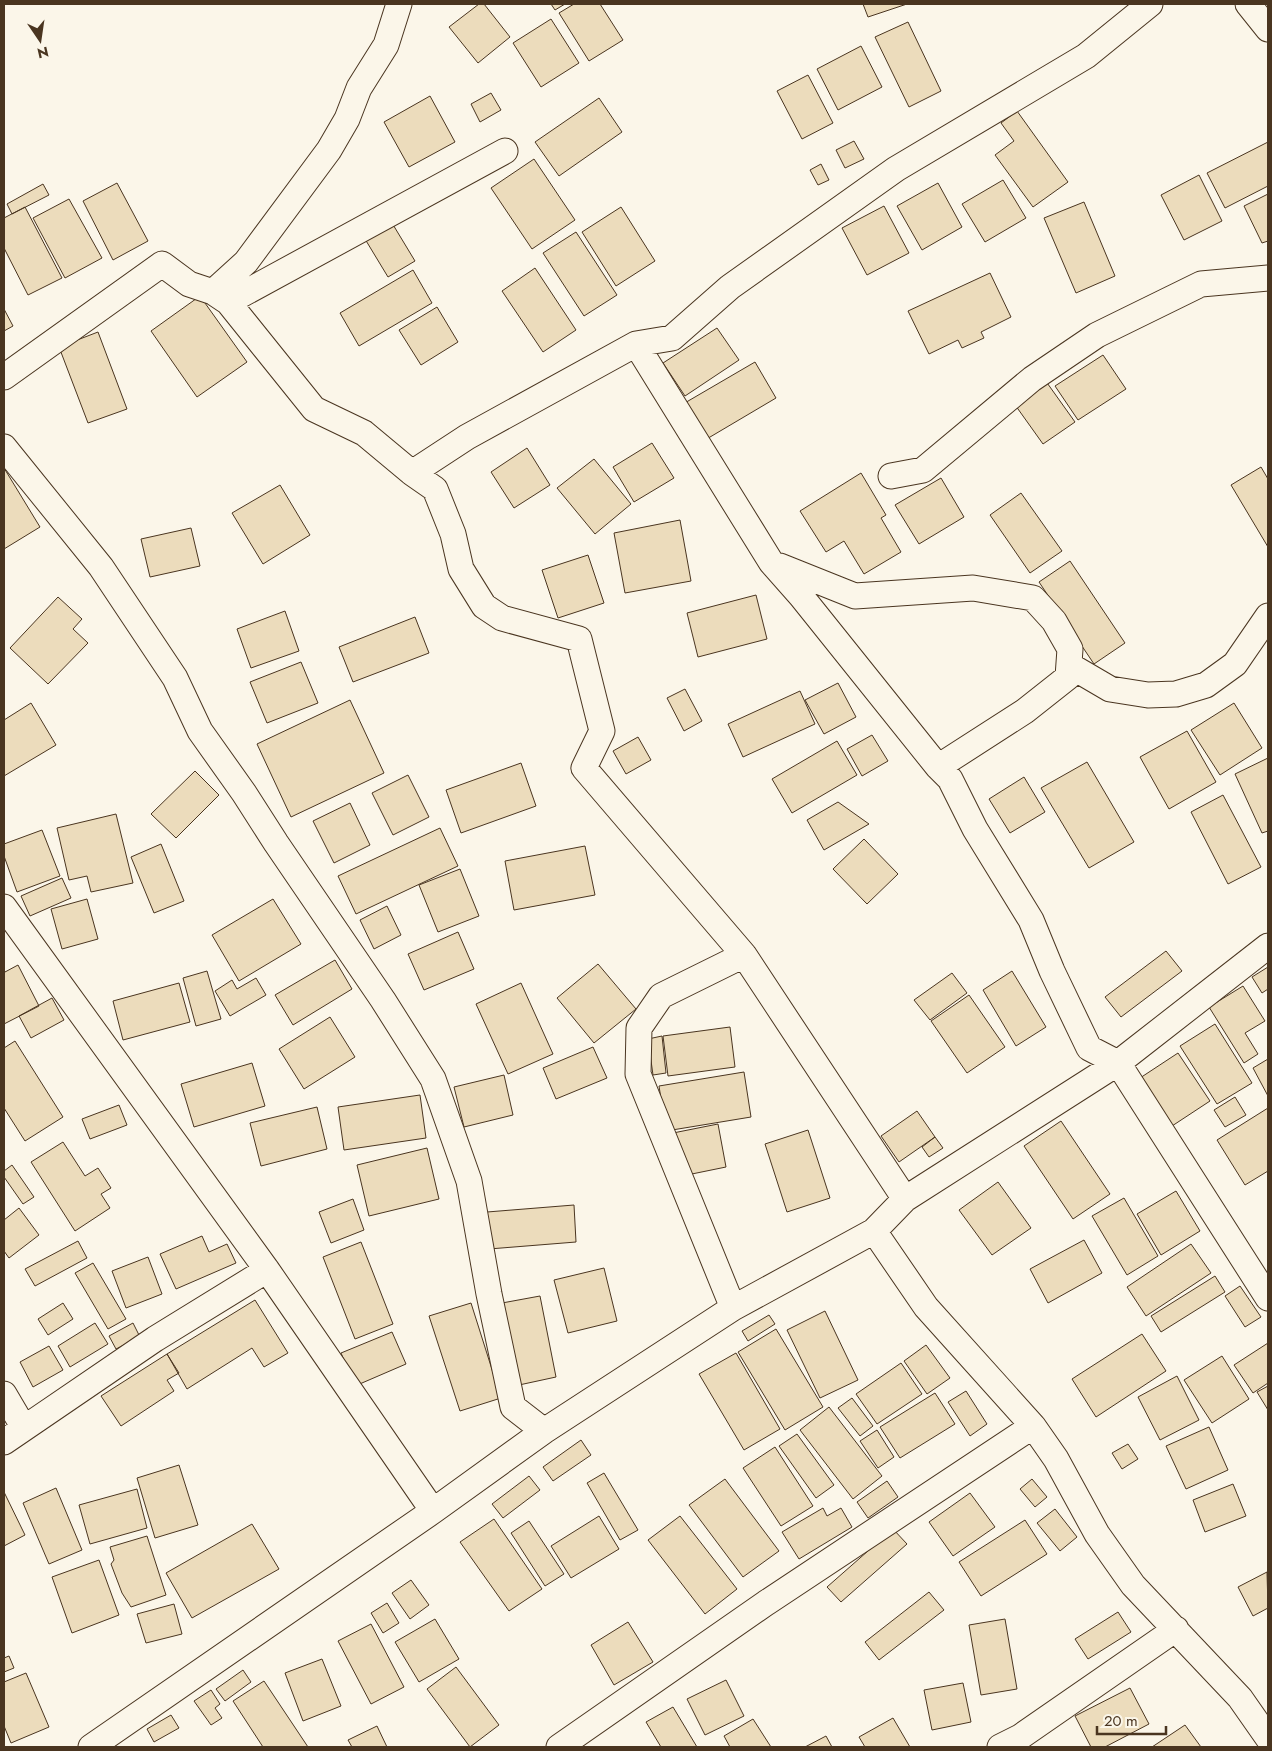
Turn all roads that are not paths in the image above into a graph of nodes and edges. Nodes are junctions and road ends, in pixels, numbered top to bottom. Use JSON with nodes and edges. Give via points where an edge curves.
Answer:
{"nodes":[{"id":1,"x":399,"y":4,"type":"edge"},
{"id":2,"x":1150,"y":4,"type":"edge"},
{"id":3,"x":1248,"y":4,"type":"edge"},
{"id":4,"x":1268,"y":29,"type":"edge"},
{"id":5,"x":505,"y":151,"type":"dead end"},
{"id":6,"x":1268,"y":278,"type":"edge"},
{"id":7,"x":221,"y":297,"type":"junction"},
{"id":8,"x":636,"y":344,"type":"junction"},
{"id":9,"x":4,"y":378,"type":"edge"},
{"id":10,"x":4,"y":447,"type":"edge"},
{"id":11,"x":412,"y":473,"type":"junction"},
{"id":12,"x":891,"y":476,"type":"dead end"},
{"id":13,"x":771,"y":562,"type":"junction"},
{"id":14,"x":1268,"y":616,"type":"edge"},
{"id":15,"x":1069,"y":665,"type":"junction"},
{"id":16,"x":938,"y":767,"type":"junction"},
{"id":17,"x":4,"y":907,"type":"edge"},
{"id":18,"x":1268,"y":946,"type":"edge"},
{"id":19,"x":744,"y":955,"type":"junction"},
{"id":20,"x":1118,"y":1063,"type":"junction"},
{"id":21,"x":905,"y":1198,"type":"junction"},
{"id":22,"x":874,"y":1231,"type":"junction"},
{"id":23,"x":267,"y":1270,"type":"junction"},
{"id":24,"x":1268,"y":1298,"type":"edge"},
{"id":25,"x":733,"y":1308,"type":"junction"},
{"id":26,"x":4,"y":1394,"type":"edge"},
{"id":27,"x":1033,"y":1426,"type":"junction"},
{"id":28,"x":24,"y":1428,"type":"junction"},
{"id":29,"x":544,"y":1431,"type":"junction"},
{"id":30,"x":4,"y":1442,"type":"edge"},
{"id":31,"x":433,"y":1511,"type":"junction"},
{"id":32,"x":1176,"y":1629,"type":"junction"},
{"id":33,"x":1268,"y":1738,"type":"edge"},
{"id":34,"x":104,"y":1744,"type":"edge"},
{"id":35,"x":559,"y":1747,"type":"edge"},
{"id":36,"x":1000,"y":1747,"type":"edge"}],
"edges":[{"from":1,"to":7,"type":"street","via":[[386,45],[359,88],[329,150]]},
{"from":2,"to":8,"type":"street","via":[[1086,56],[888,175],[730,287],[672,338]]},
{"from":3,"to":4,"type":"street"},
{"from":5,"to":7,"type":"street"},
{"from":6,"to":12,"type":"street","via":[[1201,284],[1097,335],[1032,379],[923,470]]},
{"from":7,"to":9,"type":"street","via":[[189,284],[162,264]]},
{"from":7,"to":11,"type":"street","via":[[314,408],[364,433]]},
{"from":8,"to":11,"type":"street","via":[[467,437]]},
{"from":8,"to":13,"type":"street"},
{"from":10,"to":29,"type":"street","via":[[101,567],[175,678],[200,731],[244,792],[433,1079],[469,1181],[513,1407]]},
{"from":11,"to":19,"type":"street","via":[[435,489],[453,534],[461,568],[484,606],[502,618],[578,639],[602,731],[584,768]]},
{"from":13,"to":15,"type":"street","via":[[855,596],[973,588],[1033,598],[1054,621],[1070,649]]},
{"from":13,"to":16,"type":"street"},
{"from":14,"to":15,"type":"street","via":[[1235,664],[1206,685],[1176,694],[1148,695],[1110,689]]},
{"from":15,"to":16,"type":"street","via":[[1068,677],[1025,710]]},
{"from":16,"to":20,"type":"street","via":[[950,779],[975,829],[1031,920],[1089,1048]]},
{"from":17,"to":23,"type":"street"},
{"from":18,"to":20,"type":"street"},
{"from":19,"to":21,"type":"street"},
{"from":19,"to":25,"type":"street","via":[[661,996],[639,1028],[638,1074]]},
{"from":20,"to":21,"type":"street"},
{"from":20,"to":24,"type":"street"},
{"from":21,"to":22,"type":"street"},
{"from":22,"to":25,"type":"street"},
{"from":22,"to":27,"type":"street","via":[[926,1307]]},
{"from":23,"to":28,"type":"street"},
{"from":23,"to":31,"type":"street"},
{"from":25,"to":29,"type":"street"},
{"from":26,"to":28,"type":"street"},
{"from":27,"to":32,"type":"street","via":[[1133,1585]]},
{"from":27,"to":35,"type":"street","via":[[766,1603]]},
{"from":28,"to":30,"type":"street"},
{"from":29,"to":31,"type":"street"},
{"from":31,"to":34,"type":"street"},
{"from":32,"to":33,"type":"street","via":[[1240,1698]]},
{"from":32,"to":36,"type":"street","via":[[1020,1737]]}]}
